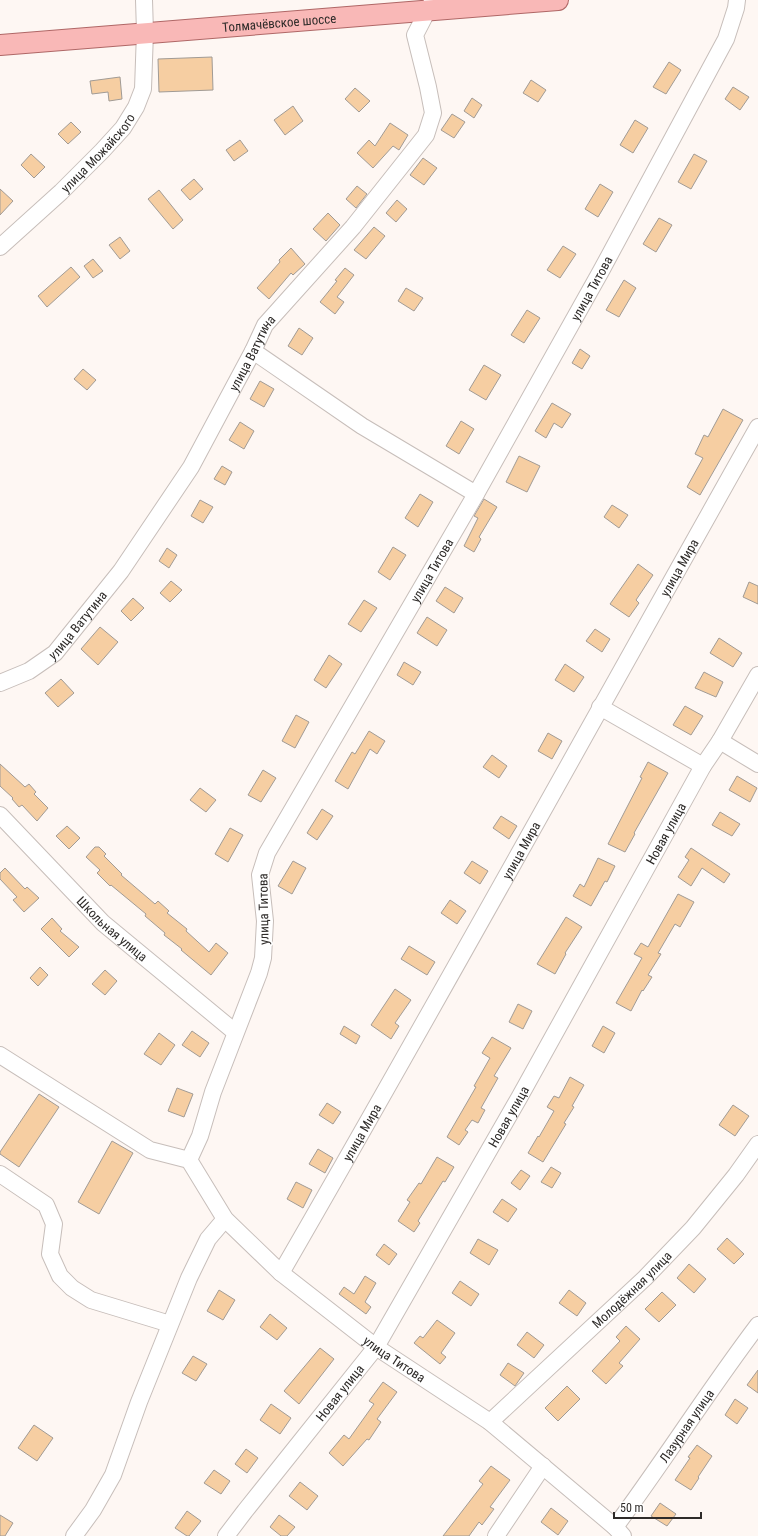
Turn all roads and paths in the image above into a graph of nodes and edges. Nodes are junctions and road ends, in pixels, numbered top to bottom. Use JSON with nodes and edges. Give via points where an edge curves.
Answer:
{"nodes":[{"id":1,"x":144,"y":0,"type":"edge"},
{"id":2,"x":558,"y":0,"type":"edge"},
{"id":3,"x":737,"y":0,"type":"edge"},
{"id":4,"x":431,"y":5,"type":"edge"},
{"id":5,"x":145,"y":32,"type":"junction"},
{"id":6,"x":0,"y":45,"type":"edge"},
{"id":7,"x":0,"y":247,"type":"edge"},
{"id":8,"x":253,"y":351,"type":"junction"},
{"id":9,"x":758,"y":426,"type":"edge"},
{"id":10,"x":476,"y":494,"type":"junction"},
{"id":11,"x":758,"y":675,"type":"edge"},
{"id":12,"x":0,"y":683,"type":"edge"},
{"id":13,"x":600,"y":707,"type":"junction"},
{"id":14,"x":720,"y":741,"type":"junction"},
{"id":15,"x":758,"y":764,"type":"edge"},
{"id":16,"x":703,"y":766,"type":"junction"},
{"id":17,"x":0,"y":815,"type":"edge"},
{"id":18,"x":235,"y":1032,"type":"junction"},
{"id":19,"x":0,"y":1055,"type":"edge"},
{"id":20,"x":758,"y":1144,"type":"edge"},
{"id":21,"x":189,"y":1160,"type":"junction"},
{"id":22,"x":0,"y":1174,"type":"edge"},
{"id":23,"x":225,"y":1219,"type":"junction"},
{"id":24,"x":281,"y":1273,"type":"junction"},
{"id":25,"x":170,"y":1324,"type":"junction"},
{"id":26,"x":758,"y":1326,"type":"edge"},
{"id":27,"x":376,"y":1347,"type":"junction"},
{"id":28,"x":490,"y":1422,"type":"junction"},
{"id":29,"x":543,"y":1466,"type":"junction"},
{"id":30,"x":619,"y":1531,"type":"edge"},
{"id":31,"x":74,"y":1536,"type":"edge"},
{"id":32,"x":226,"y":1536,"type":"edge"},
{"id":33,"x":496,"y":1536,"type":"edge"}],
"edges":[{"from":1,"to":5,"type":"street","name":"улица Можайского"},
{"from":2,"to":4,"type":"main road","name":"Толмачёвское шоссе"},
{"from":3,"to":10,"type":"street","name":"улица Титова","via":[[726,39],[601,271]]},
{"from":4,"to":5,"type":"main road","name":"Толмачёвское шоссе"},
{"from":4,"to":8,"type":"street","name":"улица Ватутина","via":[[415,35],[433,113],[426,135],[353,227],[265,325]]},
{"from":5,"to":6,"type":"main road","name":"Толмачёвское шоссе"},
{"from":5,"to":7,"type":"street","name":"улица Можайского","via":[[143,89],[123,128],[61,192]]},
{"from":8,"to":10,"type":"street","via":[[362,426]]},
{"from":8,"to":12,"type":"street","name":"улица Ватутина","via":[[191,467],[121,571],[55,653],[29,671]]},
{"from":9,"to":13,"type":"street","name":"улица Мира"},
{"from":10,"to":18,"type":"street","name":"улица Титова","via":[[267,852],[260,875],[265,921],[263,958]]},
{"from":11,"to":14,"type":"street","name":"Новая улица"},
{"from":13,"to":16,"type":"street"},
{"from":13,"to":24,"type":"street","name":"улица Мира"},
{"from":14,"to":15,"type":"street"},
{"from":14,"to":16,"type":"street","name":"Новая улица"},
{"from":16,"to":27,"type":"street","name":"Новая улица","via":[[519,1098]]},
{"from":17,"to":18,"type":"street","name":"Школьная улица","via":[[102,923]]},
{"from":18,"to":21,"type":"street","name":"улица Титова","via":[[200,1136]]},
{"from":19,"to":21,"type":"street","via":[[150,1150]]},
{"from":20,"to":28,"type":"street","name":"Молодёжная улица","via":[[693,1228],[645,1278]]},
{"from":21,"to":23,"type":"street","name":"улица Титова"},
{"from":22,"to":25,"type":"street","via":[[46,1204],[54,1224],[50,1254],[60,1276],[72,1288],[91,1300]]},
{"from":23,"to":24,"type":"street","name":"улица Титова"},
{"from":23,"to":25,"type":"street","via":[[208,1239]]},
{"from":24,"to":27,"type":"street","name":"улица Титова"},
{"from":25,"to":31,"type":"street","via":[[113,1475],[93,1510]]},
{"from":26,"to":30,"type":"street","name":"Лазурная улица","via":[[729,1363]]},
{"from":27,"to":28,"type":"street","name":"улица Титова"},
{"from":27,"to":32,"type":"street","name":"Новая улица"},
{"from":28,"to":29,"type":"street","name":"улица Титова"},
{"from":29,"to":30,"type":"street","name":"улица Титова"},
{"from":29,"to":33,"type":"street"}]}
